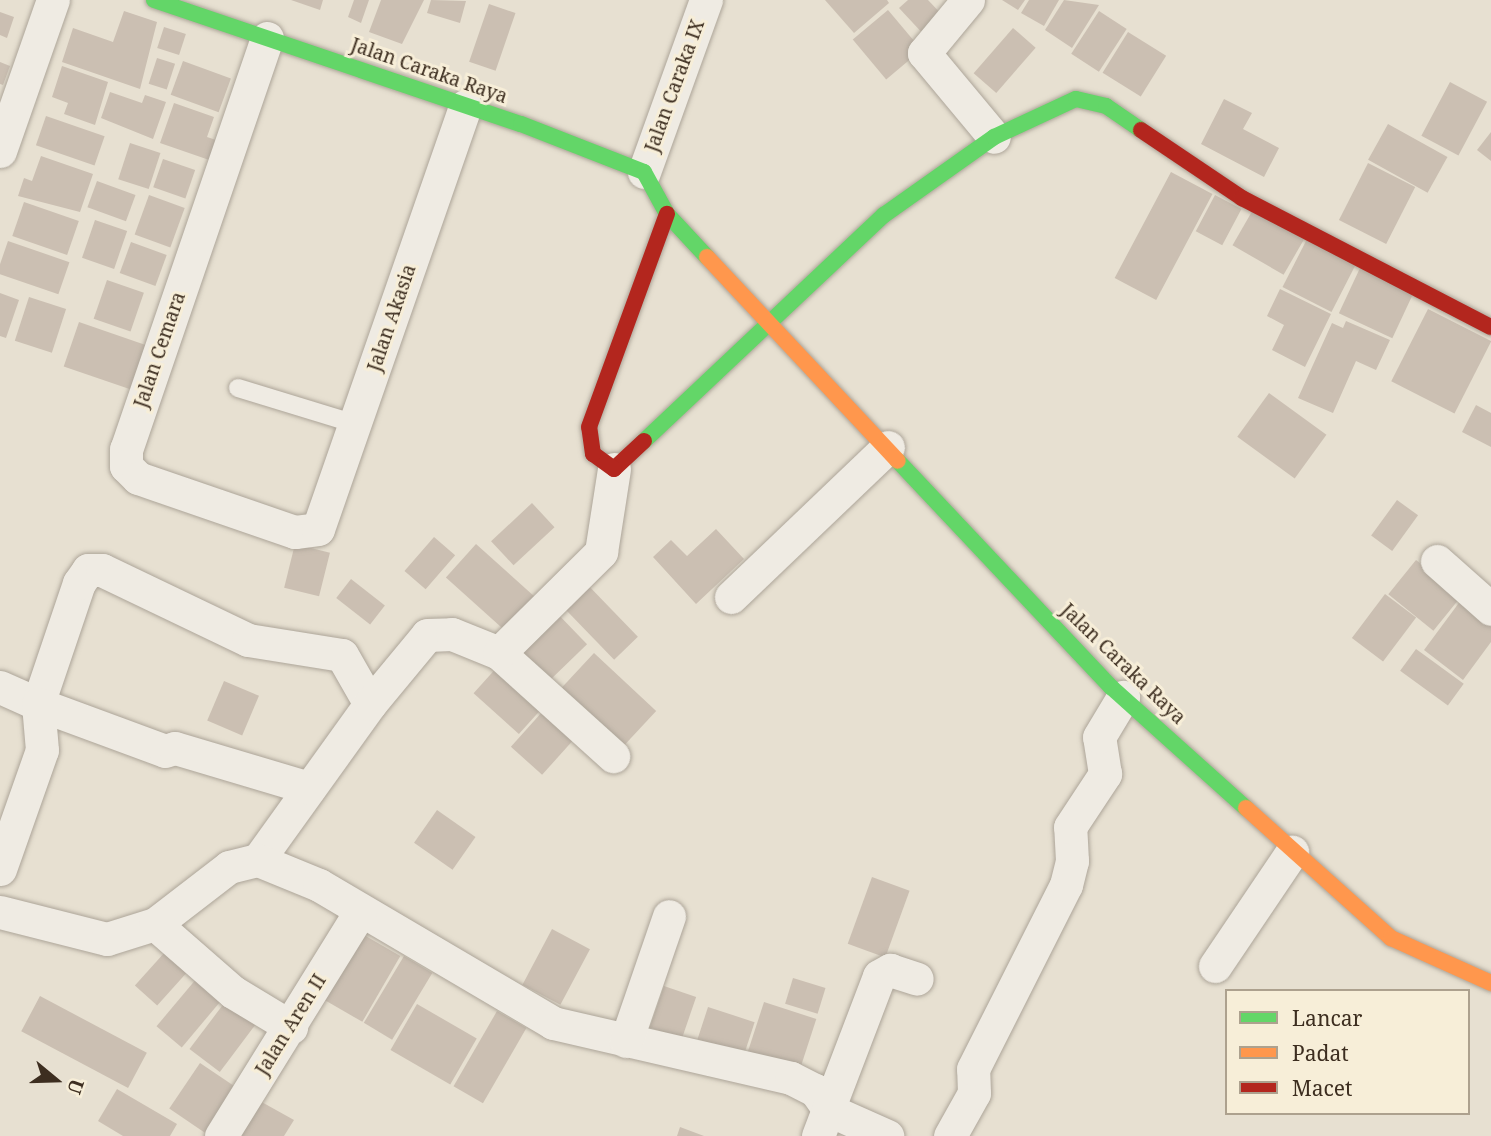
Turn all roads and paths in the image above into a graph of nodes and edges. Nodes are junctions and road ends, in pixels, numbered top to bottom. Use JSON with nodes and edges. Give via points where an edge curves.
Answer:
{"nodes":[{"id":1,"x":53,"y":0,"type":"edge"},
{"id":2,"x":154,"y":0,"type":"edge"},
{"id":3,"x":706,"y":0,"type":"edge"},
{"id":4,"x":968,"y":0,"type":"edge"},
{"id":5,"x":188,"y":5,"type":"edge"},
{"id":6,"x":267,"y":38,"type":"junction"},
{"id":7,"x":465,"y":106,"type":"junction"},
{"id":8,"x":994,"y":137,"type":"junction"},
{"id":9,"x":0,"y":151,"type":"edge"},
{"id":10,"x":643,"y":172,"type":"junction"},
{"id":11,"x":667,"y":214,"type":"junction"},
{"id":12,"x":771,"y":321,"type":"junction"},
{"id":13,"x":1491,"y":327,"type":"edge"},
{"id":14,"x":238,"y":388,"type":"dead end"},
{"id":15,"x":356,"y":424,"type":"junction"},
{"id":16,"x":888,"y":447,"type":"junction"},
{"id":17,"x":614,"y":469,"type":"junction"},
{"id":18,"x":318,"y":529,"type":"joint"},
{"id":19,"x":1437,"y":561,"type":"dead end"},
{"id":20,"x":731,"y":597,"type":"dead end"},
{"id":21,"x":1491,"y":609,"type":"edge"},
{"id":22,"x":499,"y":653,"type":"junction"},
{"id":23,"x":0,"y":687,"type":"edge"},
{"id":24,"x":1123,"y":697,"type":"junction"},
{"id":25,"x":38,"y":704,"type":"junction"},
{"id":26,"x":370,"y":704,"type":"junction"},
{"id":27,"x":613,"y":756,"type":"dead end"},
{"id":28,"x":309,"y":788,"type":"junction"},
{"id":29,"x":1292,"y":852,"type":"junction"},
{"id":30,"x":258,"y":859,"type":"junction"},
{"id":31,"x":0,"y":869,"type":"edge"},
{"id":32,"x":0,"y":912,"type":"edge"},
{"id":33,"x":360,"y":912,"type":"junction"},
{"id":34,"x":668,"y":916,"type":"dead end"},
{"id":35,"x":155,"y":923,"type":"junction"},
{"id":36,"x":1215,"y":966,"type":"dead end"},
{"id":37,"x":917,"y":979,"type":"dead end"},
{"id":38,"x":1491,"y":983,"type":"edge"},
{"id":39,"x":291,"y":1027,"type":"junction"},
{"id":40,"x":626,"y":1041,"type":"junction"},
{"id":41,"x":823,"y":1123,"type":"edge"},
{"id":42,"x":220,"y":1136,"type":"edge"},
{"id":43,"x":887,"y":1136,"type":"edge"},
{"id":44,"x":950,"y":1136,"type":"edge"}],
"edges":[{"from":1,"to":9,"type":"street"},
{"from":2,"to":5,"type":"street","name":"Jalan Caraka Raya"},
{"from":3,"to":10,"type":"street","name":"Jalan Caraka IX"},
{"from":4,"to":8,"type":"street","via":[[924,53]]},
{"from":5,"to":6,"type":"street","name":"Jalan Caraka Raya"},
{"from":6,"to":7,"type":"street","name":"Jalan Caraka Raya"},
{"from":6,"to":18,"type":"street","name":"Jalan Cemara","via":[[126,449],[126,466],[138,478],[295,532]]},
{"from":7,"to":10,"type":"street","name":"Jalan Caraka Raya"},
{"from":7,"to":15,"type":"street","name":"Jalan Akasia"},
{"from":8,"to":12,"type":"street","via":[[865,234]]},
{"from":8,"to":13,"type":"street","via":[[1076,99],[1106,106],[1242,198]]},
{"from":10,"to":11,"type":"street","name":"Jalan Caraka Raya"},
{"from":11,"to":12,"type":"street","name":"Jalan Caraka Raya"},
{"from":11,"to":17,"type":"street","via":[[589,427],[593,454]]},
{"from":12,"to":16,"type":"street","name":"Jalan Caraka Raya"},
{"from":12,"to":17,"type":"street"},
{"from":14,"to":15,"type":"lane"},
{"from":15,"to":18,"type":"street","name":"Jalan Akasia"},
{"from":16,"to":20,"type":"street"},
{"from":16,"to":24,"type":"street","name":"Jalan Caraka Raya"},
{"from":17,"to":22,"type":"street","via":[[600,552]]},
{"from":19,"to":21,"type":"street"},
{"from":22,"to":26,"type":"street","via":[[452,634],[427,635]]},
{"from":22,"to":27,"type":"street"},
{"from":23,"to":25,"type":"street"},
{"from":24,"to":29,"type":"street","name":"Jalan Caraka Raya"},
{"from":24,"to":44,"type":"street","via":[[1099,737],[1105,774],[1067,838],[1072,861],[1066,885],[973,1069],[974,1093]]},
{"from":25,"to":26,"type":"street","via":[[88,569],[102,570],[248,640],[342,655]]},
{"from":25,"to":28,"type":"street","via":[[164,751],[194,752]]},
{"from":25,"to":31,"type":"street","via":[[42,750]]},
{"from":26,"to":28,"type":"street"},
{"from":28,"to":30,"type":"street"},
{"from":29,"to":36,"type":"street"},
{"from":29,"to":38,"type":"street","name":"Jalan Caraka Raya","via":[[1391,938]]},
{"from":30,"to":33,"type":"street","via":[[319,885]]},
{"from":30,"to":35,"type":"street","via":[[229,867]]},
{"from":32,"to":35,"type":"street","via":[[107,939]]},
{"from":33,"to":39,"type":"street","name":"Jalan Aren II"},
{"from":33,"to":40,"type":"street","via":[[553,1023]]},
{"from":34,"to":40,"type":"street"},
{"from":35,"to":39,"type":"street","via":[[233,992]]},
{"from":37,"to":41,"type":"street","via":[[890,970],[879,976]]},
{"from":39,"to":42,"type":"street","name":"Jalan Aren II"},
{"from":40,"to":41,"type":"street","via":[[791,1078],[815,1090]]},
{"from":41,"to":43,"type":"street"}]}
